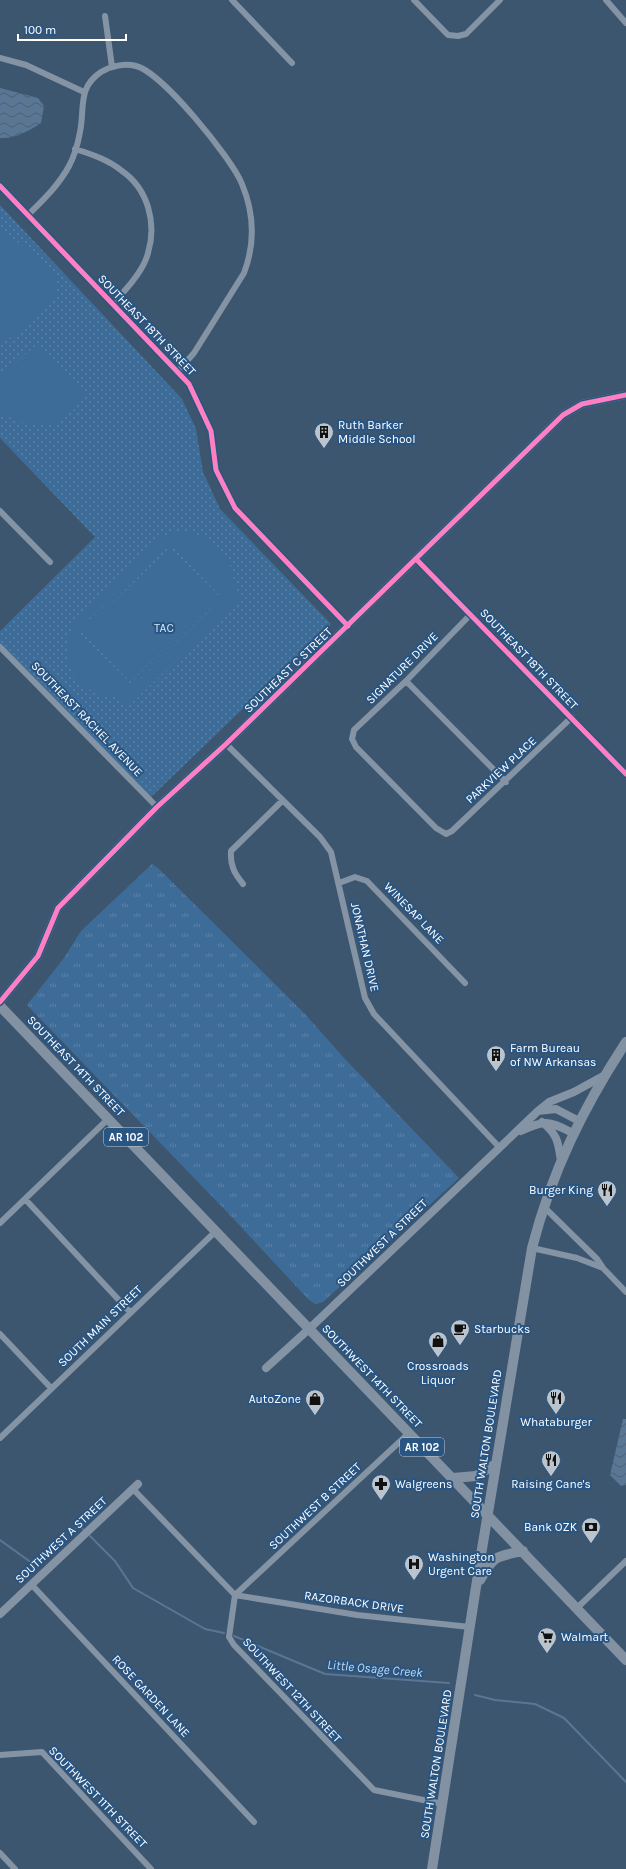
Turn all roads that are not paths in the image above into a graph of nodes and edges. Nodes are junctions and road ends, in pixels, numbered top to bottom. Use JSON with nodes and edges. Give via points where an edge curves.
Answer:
{"nodes":[{"id":1,"x":232,"y":0,"type":"edge"},
{"id":2,"x":414,"y":0,"type":"edge"},
{"id":3,"x":500,"y":0,"type":"edge"},
{"id":4,"x":606,"y":0,"type":"edge"},
{"id":5,"x":104,"y":16,"type":"dead end"},
{"id":6,"x":626,"y":23,"type":"edge"},
{"id":7,"x":0,"y":58,"type":"edge"},
{"id":8,"x":292,"y":63,"type":"dead end"},
{"id":9,"x":112,"y":67,"type":"junction"},
{"id":10,"x":84,"y":92,"type":"junction"},
{"id":11,"x":75,"y":149,"type":"junction"},
{"id":12,"x":0,"y":186,"type":"edge"},
{"id":13,"x":28,"y":215,"type":"junction"},
{"id":14,"x":113,"y":303,"type":"junction"},
{"id":15,"x":178,"y":371,"type":"junction"},
{"id":16,"x":626,"y":395,"type":"edge"},
{"id":17,"x":0,"y":510,"type":"edge"},
{"id":18,"x":416,"y":559,"type":"junction"},
{"id":19,"x":50,"y":562,"type":"dead end"},
{"id":20,"x":471,"y":614,"type":"junction"},
{"id":21,"x":348,"y":626,"type":"junction"},
{"id":22,"x":0,"y":647,"type":"edge"},
{"id":23,"x":406,"y":681,"type":"junction"},
{"id":24,"x":572,"y":717,"type":"junction"},
{"id":25,"x":226,"y":744,"type":"junction"},
{"id":26,"x":626,"y":774,"type":"edge"},
{"id":27,"x":506,"y":782,"type":"junction"},
{"id":28,"x":282,"y":801,"type":"junction"},
{"id":29,"x":158,"y":808,"type":"junction"},
{"id":30,"x":442,"y":832,"type":"joint"},
{"id":31,"x":339,"y":883,"type":"junction"},
{"id":32,"x":243,"y":884,"type":"dead end"},
{"id":33,"x":465,"y":983,"type":"dead end"},
{"id":34,"x":0,"y":1002,"type":"edge"},
{"id":35,"x":0,"y":1006,"type":"edge"},
{"id":36,"x":626,"y":1042,"type":"edge"},
{"id":37,"x":605,"y":1075,"type":"junction"},
{"id":38,"x":538,"y":1111,"type":"junction"},
{"id":39,"x":108,"y":1119,"type":"junction"},
{"id":40,"x":579,"y":1121,"type":"junction"},
{"id":41,"x":542,"y":1122,"type":"junction"},
{"id":42,"x":573,"y":1133,"type":"junction"},
{"id":43,"x":514,"y":1134,"type":"junction"},
{"id":44,"x":500,"y":1148,"type":"junction"},
{"id":45,"x":561,"y":1161,"type":"junction"},
{"id":46,"x":24,"y":1199,"type":"junction"},
{"id":47,"x":544,"y":1207,"type":"junction"},
{"id":48,"x":0,"y":1223,"type":"edge"},
{"id":49,"x":216,"y":1231,"type":"junction"},
{"id":50,"x":532,"y":1248,"type":"junction"},
{"id":51,"x":603,"y":1268,"type":"junction"},
{"id":52,"x":626,"y":1292,"type":"edge"},
{"id":53,"x":130,"y":1312,"type":"junction"},
{"id":54,"x":309,"y":1329,"type":"junction"},
{"id":55,"x":0,"y":1334,"type":"edge"},
{"id":56,"x":266,"y":1368,"type":"dead end"},
{"id":57,"x":51,"y":1388,"type":"junction"},
{"id":58,"x":409,"y":1433,"type":"junction"},
{"id":59,"x":0,"y":1438,"type":"edge"},
{"id":60,"x":496,"y":1464,"type":"junction"},
{"id":61,"x":453,"y":1478,"type":"junction"},
{"id":62,"x":135,"y":1487,"type":"joint"},
{"id":63,"x":488,"y":1515,"type":"junction"},
{"id":64,"x":523,"y":1551,"type":"junction"},
{"id":65,"x":626,"y":1561,"type":"edge"},
{"id":66,"x":31,"y":1584,"type":"junction"},
{"id":67,"x":477,"y":1586,"type":"junction"},
{"id":68,"x":235,"y":1595,"type":"junction"},
{"id":69,"x":577,"y":1608,"type":"junction"},
{"id":70,"x":0,"y":1614,"type":"edge"},
{"id":71,"x":470,"y":1627,"type":"junction"},
{"id":72,"x":626,"y":1660,"type":"edge"},
{"id":73,"x":0,"y":1755,"type":"edge"},
{"id":74,"x":443,"y":1804,"type":"junction"},
{"id":75,"x":254,"y":1822,"type":"dead end"},
{"id":76,"x":0,"y":1853,"type":"edge"},
{"id":77,"x":15,"y":1869,"type":"edge"},
{"id":78,"x":152,"y":1869,"type":"edge"},
{"id":79,"x":432,"y":1869,"type":"edge"}],
"edges":[{"from":1,"to":8,"type":"street"},
{"from":2,"to":3,"type":"street","via":[[448,35],[458,36],[466,34]]},
{"from":4,"to":6,"type":"street"},
{"from":5,"to":9,"type":"street"},
{"from":7,"to":10,"type":"street","via":[[26,65]]},
{"from":9,"to":10,"type":"street","via":[[95,77]]},
{"from":9,"to":15,"type":"street","via":[[137,66],[151,73],[174,96],[196,119],[232,166],[242,183],[248,204],[252,246],[244,273],[194,353]]},
{"from":10,"to":11,"type":"street","via":[[80,132]]},
{"from":11,"to":13,"type":"street","via":[[69,166],[46,197]]},
{"from":11,"to":14,"type":"street","via":[[122,170],[139,187],[149,208],[152,231],[148,255],[130,285]]},
{"from":12,"to":13,"type":"street","name":"SOUTHEAST 18TH STREET"},
{"from":13,"to":14,"type":"street","name":"SOUTHEAST 18TH STREET"},
{"from":14,"to":15,"type":"street","name":"SOUTHEAST 18TH STREET"},
{"from":15,"to":21,"type":"street","name":"SOUTHEAST 18TH STREET","via":[[189,384],[211,431],[216,470],[235,508]]},
{"from":16,"to":18,"type":"street","name":"SOUTHEAST C STREET","via":[[582,404],[563,415]]},
{"from":17,"to":19,"type":"street"},
{"from":18,"to":20,"type":"street","name":"SOUTHEAST 18TH STREET"},
{"from":18,"to":21,"type":"street","name":"SOUTHEAST C STREET"},
{"from":20,"to":23,"type":"street","name":"SIGNATURE DRIVE"},
{"from":20,"to":24,"type":"street","name":"SOUTHEAST 18TH STREET"},
{"from":21,"to":25,"type":"street","name":"SOUTHEAST C STREET"},
{"from":22,"to":29,"type":"street","name":"SOUTHEAST RACHEL AVENUE"},
{"from":23,"to":27,"type":"street"},
{"from":23,"to":30,"type":"street","name":"SIGNATURE DRIVE","via":[[354,730],[352,739]]},
{"from":24,"to":26,"type":"street","name":"SOUTHEAST 18TH STREET"},
{"from":24,"to":27,"type":"street","name":"PARKVIEW PLACE"},
{"from":25,"to":28,"type":"street","name":"JONATHAN DRIVE"},
{"from":25,"to":29,"type":"street","name":"SOUTHEAST C STREET"},
{"from":27,"to":30,"type":"street","name":"PARKVIEW PLACE","via":[[452,831],[446,834]]},
{"from":28,"to":31,"type":"street","name":"JONATHAN DRIVE","via":[[320,837],[331,852]]},
{"from":28,"to":32,"type":"street","via":[[231,851],[230,863]]},
{"from":29,"to":34,"type":"street","name":"SOUTHEAST C STREET","via":[[58,908],[38,956]]},
{"from":31,"to":33,"type":"street","name":"WINESAP LANE","via":[[355,877],[367,881]]},
{"from":31,"to":44,"type":"street","name":"JONATHAN DRIVE","via":[[365,998],[374,1014]]},
{"from":35,"to":39,"type":"main road","name":"SOUTHEAST 14TH STREET","number":"AR 102"},
{"from":36,"to":37,"type":"main road","name":"SOUTH WALTON BOULEVARD"},
{"from":37,"to":38,"type":"street","name":"SOUTHWEST A STREET","via":[[549,1102]]},
{"from":37,"to":40,"type":"main road","name":"SOUTH WALTON BOULEVARD"},
{"from":38,"to":40,"type":"street","via":[[556,1109]]},
{"from":38,"to":43,"type":"street","name":"SOUTHWEST A STREET"},
{"from":39,"to":46,"type":"street"},
{"from":39,"to":49,"type":"main road","name":"SOUTHEAST 14TH STREET","number":"AR 102"},
{"from":40,"to":42,"type":"main road","name":"SOUTH WALTON BOULEVARD"},
{"from":41,"to":42,"type":"street","via":[[550,1122]]},
{"from":41,"to":43,"type":"street","name":"SOUTHWEST A STREET"},
{"from":41,"to":45,"type":"street","via":[[556,1136]]},
{"from":42,"to":45,"type":"main road","name":"SOUTH WALTON BOULEVARD"},
{"from":43,"to":44,"type":"street","name":"SOUTHWEST A STREET"},
{"from":44,"to":54,"type":"street","name":"SOUTHWEST A STREET"},
{"from":45,"to":47,"type":"main road","name":"SOUTH WALTON BOULEVARD"},
{"from":46,"to":48,"type":"street"},
{"from":46,"to":53,"type":"street"},
{"from":47,"to":50,"type":"main road","name":"SOUTH WALTON BOULEVARD"},
{"from":47,"to":51,"type":"street"},
{"from":49,"to":53,"type":"street","name":"SOUTH MAIN STREET"},
{"from":49,"to":54,"type":"main road","name":"SOUTHWEST 14TH STREET","number":"AR 102"},
{"from":50,"to":51,"type":"street","via":[[570,1256]]},
{"from":50,"to":60,"type":"main road","name":"SOUTH WALTON BOULEVARD"},
{"from":51,"to":52,"type":"street"},
{"from":53,"to":57,"type":"street","name":"SOUTH MAIN STREET"},
{"from":54,"to":56,"type":"street","name":"SOUTHWEST A STREET"},
{"from":54,"to":58,"type":"main road","name":"SOUTHWEST 14TH STREET","number":"AR 102"},
{"from":55,"to":57,"type":"street"},
{"from":57,"to":59,"type":"street","name":"SOUTH MAIN STREET"},
{"from":58,"to":61,"type":"main road","name":"SOUTHWEST 14TH STREET","number":"AR 102"},
{"from":58,"to":68,"type":"street","name":"SOUTHWEST B STREET"},
{"from":60,"to":61,"type":"main road","via":[[476,1476]]},
{"from":60,"to":63,"type":"main road","name":"SOUTH WALTON BOULEVARD"},
{"from":61,"to":63,"type":"main road","name":"SOUTHWEST 14TH STREET","number":"AR 102"},
{"from":62,"to":66,"type":"street","name":"SOUTHWEST A STREET"},
{"from":62,"to":68,"type":"street"},
{"from":63,"to":64,"type":"main road","name":"SOUTHWEST 14TH STREET","number":"AR 102"},
{"from":63,"to":67,"type":"main road","name":"SOUTH WALTON BOULEVARD"},
{"from":64,"to":67,"type":"main road","via":[[495,1558]]},
{"from":64,"to":69,"type":"main road","name":"SOUTHWEST 14TH STREET","number":"AR 102"},
{"from":65,"to":69,"type":"street"},
{"from":66,"to":70,"type":"street","name":"SOUTHWEST A STREET"},
{"from":66,"to":75,"type":"street","name":"ROSE GARDEN LANE"},
{"from":67,"to":71,"type":"main road","name":"SOUTH WALTON BOULEVARD"},
{"from":68,"to":71,"type":"street","name":"RAZORBACK DRIVE","via":[[357,1615]]},
{"from":68,"to":74,"type":"street","name":"SOUTHWEST 12TH STREET","via":[[229,1637],[234,1645],[346,1762],[374,1790]]},
{"from":69,"to":72,"type":"main road","name":"SOUTHWEST 14TH STREET","number":"AR 102"},
{"from":71,"to":74,"type":"main road","name":"SOUTH WALTON BOULEVARD"},
{"from":73,"to":78,"type":"street","name":"SOUTHWEST 11TH STREET","via":[[42,1752]]},
{"from":74,"to":79,"type":"main road","name":"SOUTH WALTON BOULEVARD"},
{"from":76,"to":77,"type":"street"}]}
